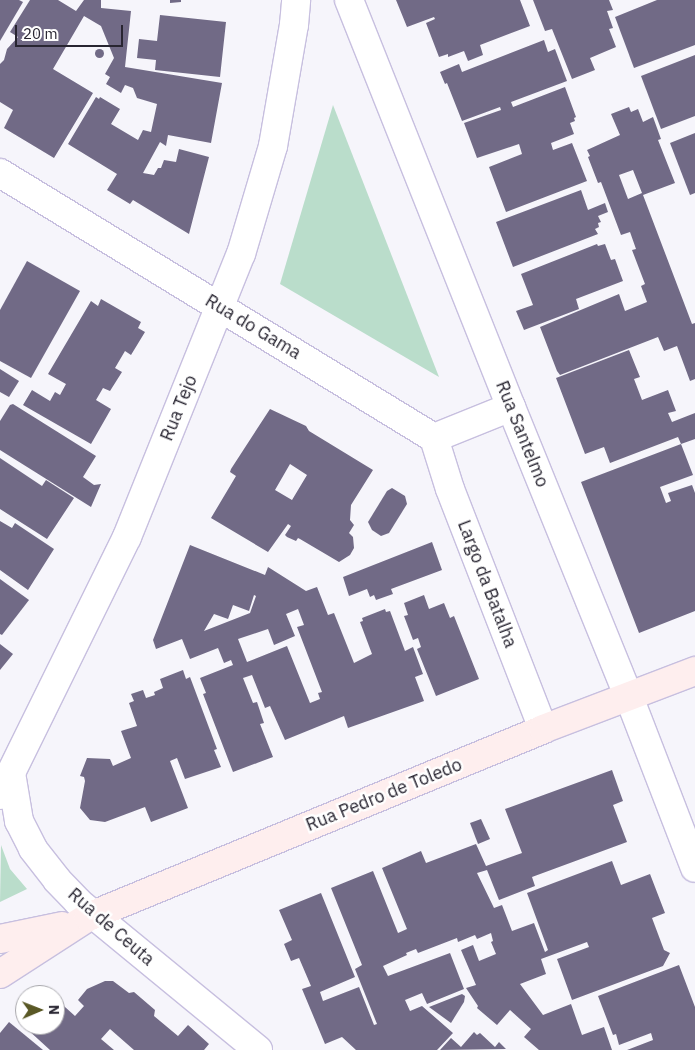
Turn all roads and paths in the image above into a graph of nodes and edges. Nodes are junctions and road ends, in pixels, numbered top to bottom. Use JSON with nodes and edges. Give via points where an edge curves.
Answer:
{"nodes":[{"id":1,"x":296,"y":0,"type":"edge"},
{"id":2,"x":349,"y":0,"type":"edge"},
{"id":3,"x":0,"y":174,"type":"edge"},
{"id":4,"x":220,"y":307,"type":"junction"},
{"id":5,"x":511,"y":407,"type":"junction"},
{"id":6,"x":434,"y":438,"type":"junction"},
{"id":7,"x":695,"y":670,"type":"edge"},
{"id":8,"x":629,"y":697,"type":"junction"},
{"id":9,"x":543,"y":729,"type":"junction"},
{"id":10,"x":6,"y":784,"type":"edge"},
{"id":11,"x":695,"y":868,"type":"edge"},
{"id":12,"x":85,"y":919,"type":"junction"},
{"id":13,"x":0,"y":939,"type":"edge"},
{"id":14,"x":0,"y":974,"type":"edge"},
{"id":15,"x":258,"y":1050,"type":"edge"}],
"edges":[{"from":1,"to":4,"type":"street","name":"Rua Tejo","via":[[273,146],[241,254]]},
{"from":2,"to":5,"type":"street","name":"Rua Santelmo"},
{"from":3,"to":4,"type":"street","name":"Rua do Gama"},
{"from":4,"to":6,"type":"street","name":"Rua do Gama"},
{"from":4,"to":10,"type":"street","name":"Rua Tejo","via":[[127,537]]},
{"from":5,"to":6,"type":"street"},
{"from":5,"to":8,"type":"street","name":"Rua Santelmo"},
{"from":6,"to":9,"type":"street","name":"Largo da Batalha","via":[[450,489]]},
{"from":7,"to":8,"type":"street","name":"Rua Pedro de Toledo"},
{"from":8,"to":9,"type":"street","name":"Rua Pedro de Toledo"},
{"from":8,"to":11,"type":"street","name":"Rua Santelmo"},
{"from":9,"to":12,"type":"street","name":"Rua Pedro de Toledo"},
{"from":10,"to":12,"type":"street","name":"Rua de Ceuta","via":[[33,850]]},
{"from":12,"to":13,"type":"street","name":"Rua Pedro de Toledo"},
{"from":12,"to":14,"type":"street","name":"Rua Pedro de Toledo"},
{"from":12,"to":15,"type":"street","name":"Rua de Ceuta"}]}
